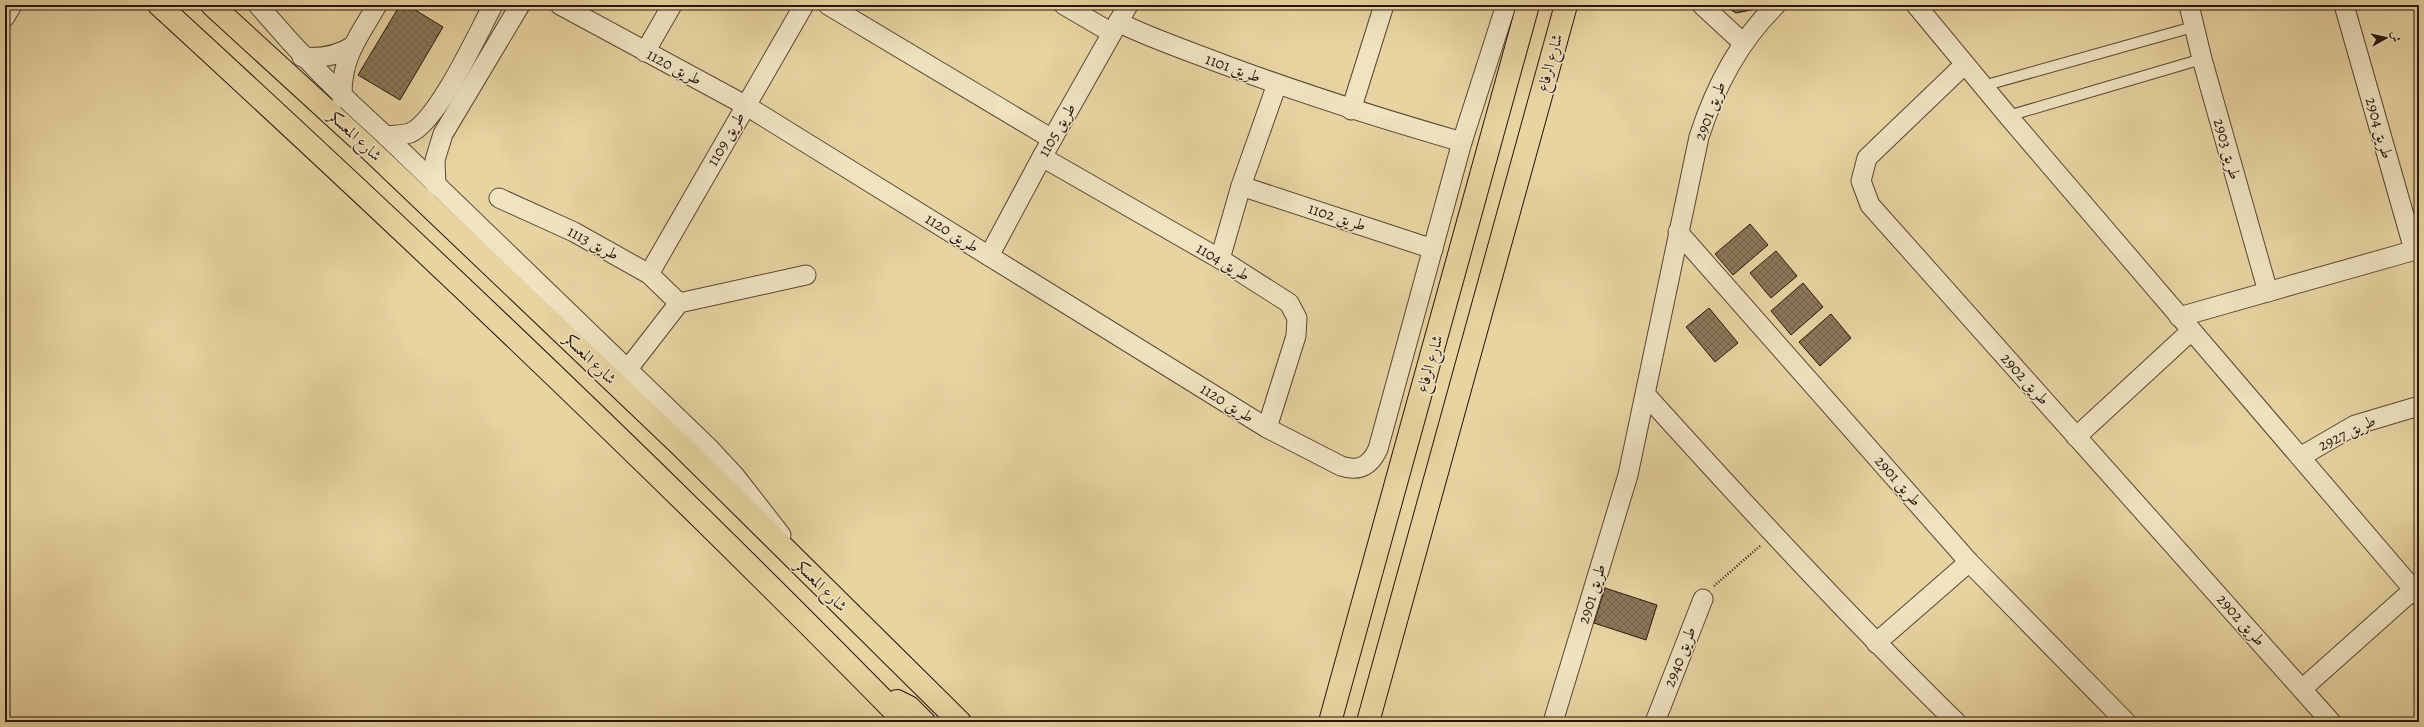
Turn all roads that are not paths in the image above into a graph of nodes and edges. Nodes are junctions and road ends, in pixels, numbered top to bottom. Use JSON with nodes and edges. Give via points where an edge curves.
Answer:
{"nodes":[{"id":1,"x":12,"y":5,"type":"edge"},
{"id":2,"x":159,"y":5,"type":"edge"},
{"id":3,"x":212,"y":5,"type":"edge"},
{"id":4,"x":258,"y":5,"type":"edge"},
{"id":5,"x":377,"y":5,"type":"edge"},
{"id":6,"x":493,"y":5,"type":"edge"},
{"id":7,"x":520,"y":5,"type":"edge"},
{"id":8,"x":560,"y":5,"type":"edge"},
{"id":9,"x":672,"y":5,"type":"edge"},
{"id":10,"x":804,"y":5,"type":"edge"},
{"id":11,"x":828,"y":5,"type":"edge"},
{"id":12,"x":1064,"y":5,"type":"edge"},
{"id":13,"x":1128,"y":5,"type":"edge"},
{"id":14,"x":1384,"y":5,"type":"edge"},
{"id":15,"x":1506,"y":5,"type":"edge"},
{"id":16,"x":1528,"y":5,"type":"edge"},
{"id":17,"x":1566,"y":5,"type":"edge"},
{"id":18,"x":1702,"y":5,"type":"edge"},
{"id":19,"x":1776,"y":5,"type":"edge"},
{"id":20,"x":1916,"y":5,"type":"edge"},
{"id":21,"x":2189,"y":5,"type":"edge"},
{"id":22,"x":2344,"y":5,"type":"edge"},
{"id":23,"x":5,"y":17,"type":"edge"},
{"id":24,"x":1115,"y":27,"type":"junction"},
{"id":25,"x":2193,"y":27,"type":"junction"},
{"id":26,"x":1742,"y":42,"type":"junction"},
{"id":27,"x":353,"y":46,"type":"junction"},
{"id":28,"x":645,"y":52,"type":"junction"},
{"id":29,"x":302,"y":57,"type":"junction"},
{"id":30,"x":2202,"y":59,"type":"junction"},
{"id":31,"x":1964,"y":65,"type":"junction"},
{"id":32,"x":1277,"y":84,"type":"junction"},
{"id":33,"x":1983,"y":86,"type":"junction"},
{"id":34,"x":342,"y":98,"type":"junction"},
{"id":35,"x":745,"y":105,"type":"junction"},
{"id":36,"x":1351,"y":110,"type":"junction"},
{"id":37,"x":2008,"y":116,"type":"junction"},
{"id":38,"x":386,"y":136,"type":"junction"},
{"id":39,"x":1052,"y":139,"type":"junction"},
{"id":40,"x":1462,"y":142,"type":"junction"},
{"id":41,"x":1042,"y":157,"type":"junction"},
{"id":42,"x":436,"y":186,"type":"junction"},
{"id":43,"x":1241,"y":186,"type":"junction"},
{"id":44,"x":498,"y":198,"type":"dead end"},
{"id":45,"x":1678,"y":232,"type":"junction"},
{"id":46,"x":1433,"y":249,"type":"junction"},
{"id":47,"x":2416,"y":250,"type":"edge"},
{"id":48,"x":989,"y":256,"type":"junction"},
{"id":49,"x":1220,"y":259,"type":"junction"},
{"id":50,"x":649,"y":274,"type":"junction"},
{"id":51,"x":806,"y":275,"type":"dead end"},
{"id":52,"x":2268,"y":292,"type":"junction"},
{"id":53,"x":679,"y":303,"type":"junction"},
{"id":54,"x":2179,"y":317,"type":"junction"},
{"id":55,"x":2192,"y":331,"type":"junction"},
{"id":56,"x":627,"y":370,"type":"junction"},
{"id":57,"x":1646,"y":395,"type":"junction"},
{"id":58,"x":2419,"y":406,"type":"edge"},
{"id":59,"x":1267,"y":428,"type":"junction"},
{"id":60,"x":2076,"y":437,"type":"junction"},
{"id":61,"x":2300,"y":457,"type":"junction"},
{"id":62,"x":1969,"y":562,"type":"junction"},
{"id":63,"x":814,"y":580,"type":"junction"},
{"id":64,"x":2416,"y":593,"type":"edge"},
{"id":65,"x":1703,"y":599,"type":"road end"},
{"id":66,"x":1876,"y":643,"type":"junction"},
{"id":67,"x":871,"y":687,"type":"junction"},
{"id":68,"x":2302,"y":689,"type":"junction"},
{"id":69,"x":1661,"y":720,"type":"edge"},
{"id":70,"x":906,"y":722,"type":"edge"},
{"id":71,"x":924,"y":722,"type":"edge"},
{"id":72,"x":960,"y":722,"type":"edge"},
{"id":73,"x":1330,"y":722,"type":"edge"},
{"id":74,"x":1368,"y":722,"type":"edge"},
{"id":75,"x":1553,"y":722,"type":"edge"},
{"id":76,"x":1956,"y":722,"type":"edge"},
{"id":77,"x":2126,"y":722,"type":"edge"},
{"id":78,"x":2330,"y":722,"type":"edge"}],
"edges":[{"from":1,"to":23,"type":"street"},
{"from":2,"to":67,"type":"main road","via":[[381,209]]},
{"from":3,"to":63,"type":"main road","name":"شارع المعسكر","via":[[365,145],[633,400]]},
{"from":4,"to":29,"type":"street"},
{"from":5,"to":27,"type":"street"},
{"from":6,"to":38,"type":"street","via":[[442,98],[427,120],[411,132]]},
{"from":7,"to":42,"type":"street","via":[[443,134],[435,160]]},
{"from":8,"to":28,"type":"street","name":"طريق 1120"},
{"from":9,"to":28,"type":"street"},
{"from":10,"to":35,"type":"street","name":"طريق 1109"},
{"from":11,"to":39,"type":"street"},
{"from":12,"to":24,"type":"street","name":"طريق 1101"},
{"from":13,"to":24,"type":"street","name":"طريق 1105"},
{"from":14,"to":36,"type":"street"},
{"from":15,"to":40,"type":"street"},
{"from":16,"to":73,"type":"main road","name":"شارع الرفاع"},
{"from":17,"to":74,"type":"main road","name":"شارع الرفاع"},
{"from":18,"to":26,"type":"street"},
{"from":19,"to":26,"type":"street","name":"طريق 2901"},
{"from":20,"to":31,"type":"street"},
{"from":21,"to":25,"type":"street","name":"طريق 2903"},
{"from":22,"to":47,"type":"street","name":"طريق 2904"},
{"from":24,"to":32,"type":"street","name":"طريق 1101","via":[[1142,34]]},
{"from":24,"to":39,"type":"street","name":"طريق 1105"},
{"from":25,"to":30,"type":"street","name":"طريق 2903"},
{"from":25,"to":33,"type":"lane"},
{"from":26,"to":45,"type":"street","name":"طريق 2901","via":[[1709,107],[1699,137]]},
{"from":27,"to":29,"type":"street","via":[[334,56]]},
{"from":27,"to":34,"type":"street","via":[[344,65]]},
{"from":28,"to":35,"type":"street","name":"طريق 1120"},
{"from":29,"to":34,"type":"street"},
{"from":30,"to":37,"type":"lane"},
{"from":30,"to":52,"type":"street","name":"طريق 2903"},
{"from":31,"to":33,"type":"street"},
{"from":31,"to":60,"type":"street","name":"طريق 2902","via":[[1867,158],[1862,181],[1870,205]]},
{"from":32,"to":36,"type":"street","name":"طريق 1101"},
{"from":32,"to":43,"type":"street"},
{"from":33,"to":37,"type":"street"},
{"from":34,"to":38,"type":"street"},
{"from":35,"to":48,"type":"street","name":"طريق 1120"},
{"from":35,"to":50,"type":"street","name":"طريق 1109"},
{"from":36,"to":40,"type":"street","name":"طريق 1101"},
{"from":37,"to":54,"type":"street"},
{"from":38,"to":42,"type":"street"},
{"from":39,"to":41,"type":"street","name":"طريق 1105"},
{"from":40,"to":46,"type":"street"},
{"from":41,"to":48,"type":"street","name":"طريق 1105"},
{"from":41,"to":49,"type":"street","name":"طريق 1104"},
{"from":42,"to":56,"type":"street"},
{"from":43,"to":46,"type":"street","name":"طريق 1102"},
{"from":43,"to":49,"type":"street"},
{"from":44,"to":50,"type":"street","name":"طريق 1113","via":[[574,232]]},
{"from":45,"to":57,"type":"street","name":"طريق 2901"},
{"from":45,"to":62,"type":"street","name":"طريق 2901"},
{"from":46,"to":59,"type":"street","name":"طريق 1120","via":[[1373,460],[1364,467],[1352,469],[1340,466]]},
{"from":47,"to":52,"type":"street"},
{"from":48,"to":59,"type":"street","name":"طريق 1120"},
{"from":49,"to":59,"type":"street","name":"طريق 1104","via":[[1289,303],[1297,318],[1296,336]]},
{"from":50,"to":53,"type":"street","name":"طريق 1113"},
{"from":51,"to":53,"type":"street"},
{"from":52,"to":54,"type":"street"},
{"from":53,"to":56,"type":"street"},
{"from":54,"to":55,"type":"street"},
{"from":55,"to":60,"type":"street"},
{"from":55,"to":61,"type":"street"},
{"from":56,"to":63,"type":"street","via":[[735,476]]},
{"from":57,"to":66,"type":"street","via":[[1773,535]]},
{"from":57,"to":75,"type":"street","name":"طريق 2901","via":[[1628,475]]},
{"from":58,"to":61,"type":"street","name":"طريق 2927","via":[[2355,425]]},
{"from":60,"to":68,"type":"street","name":"طريق 2902"},
{"from":61,"to":64,"type":"street"},
{"from":62,"to":66,"type":"street"},
{"from":62,"to":77,"type":"street","name":"طريق 2901"},
{"from":63,"to":72,"type":"main road","name":"شارع المعسكر"},
{"from":64,"to":68,"type":"street"},
{"from":65,"to":69,"type":"street","name":"طريق 2940"},
{"from":66,"to":76,"type":"street"},
{"from":67,"to":70,"type":"main road"},
{"from":67,"to":71,"type":"main road","via":[[909,707]]},
{"from":68,"to":78,"type":"street","name":"طريق 2902"}]}
